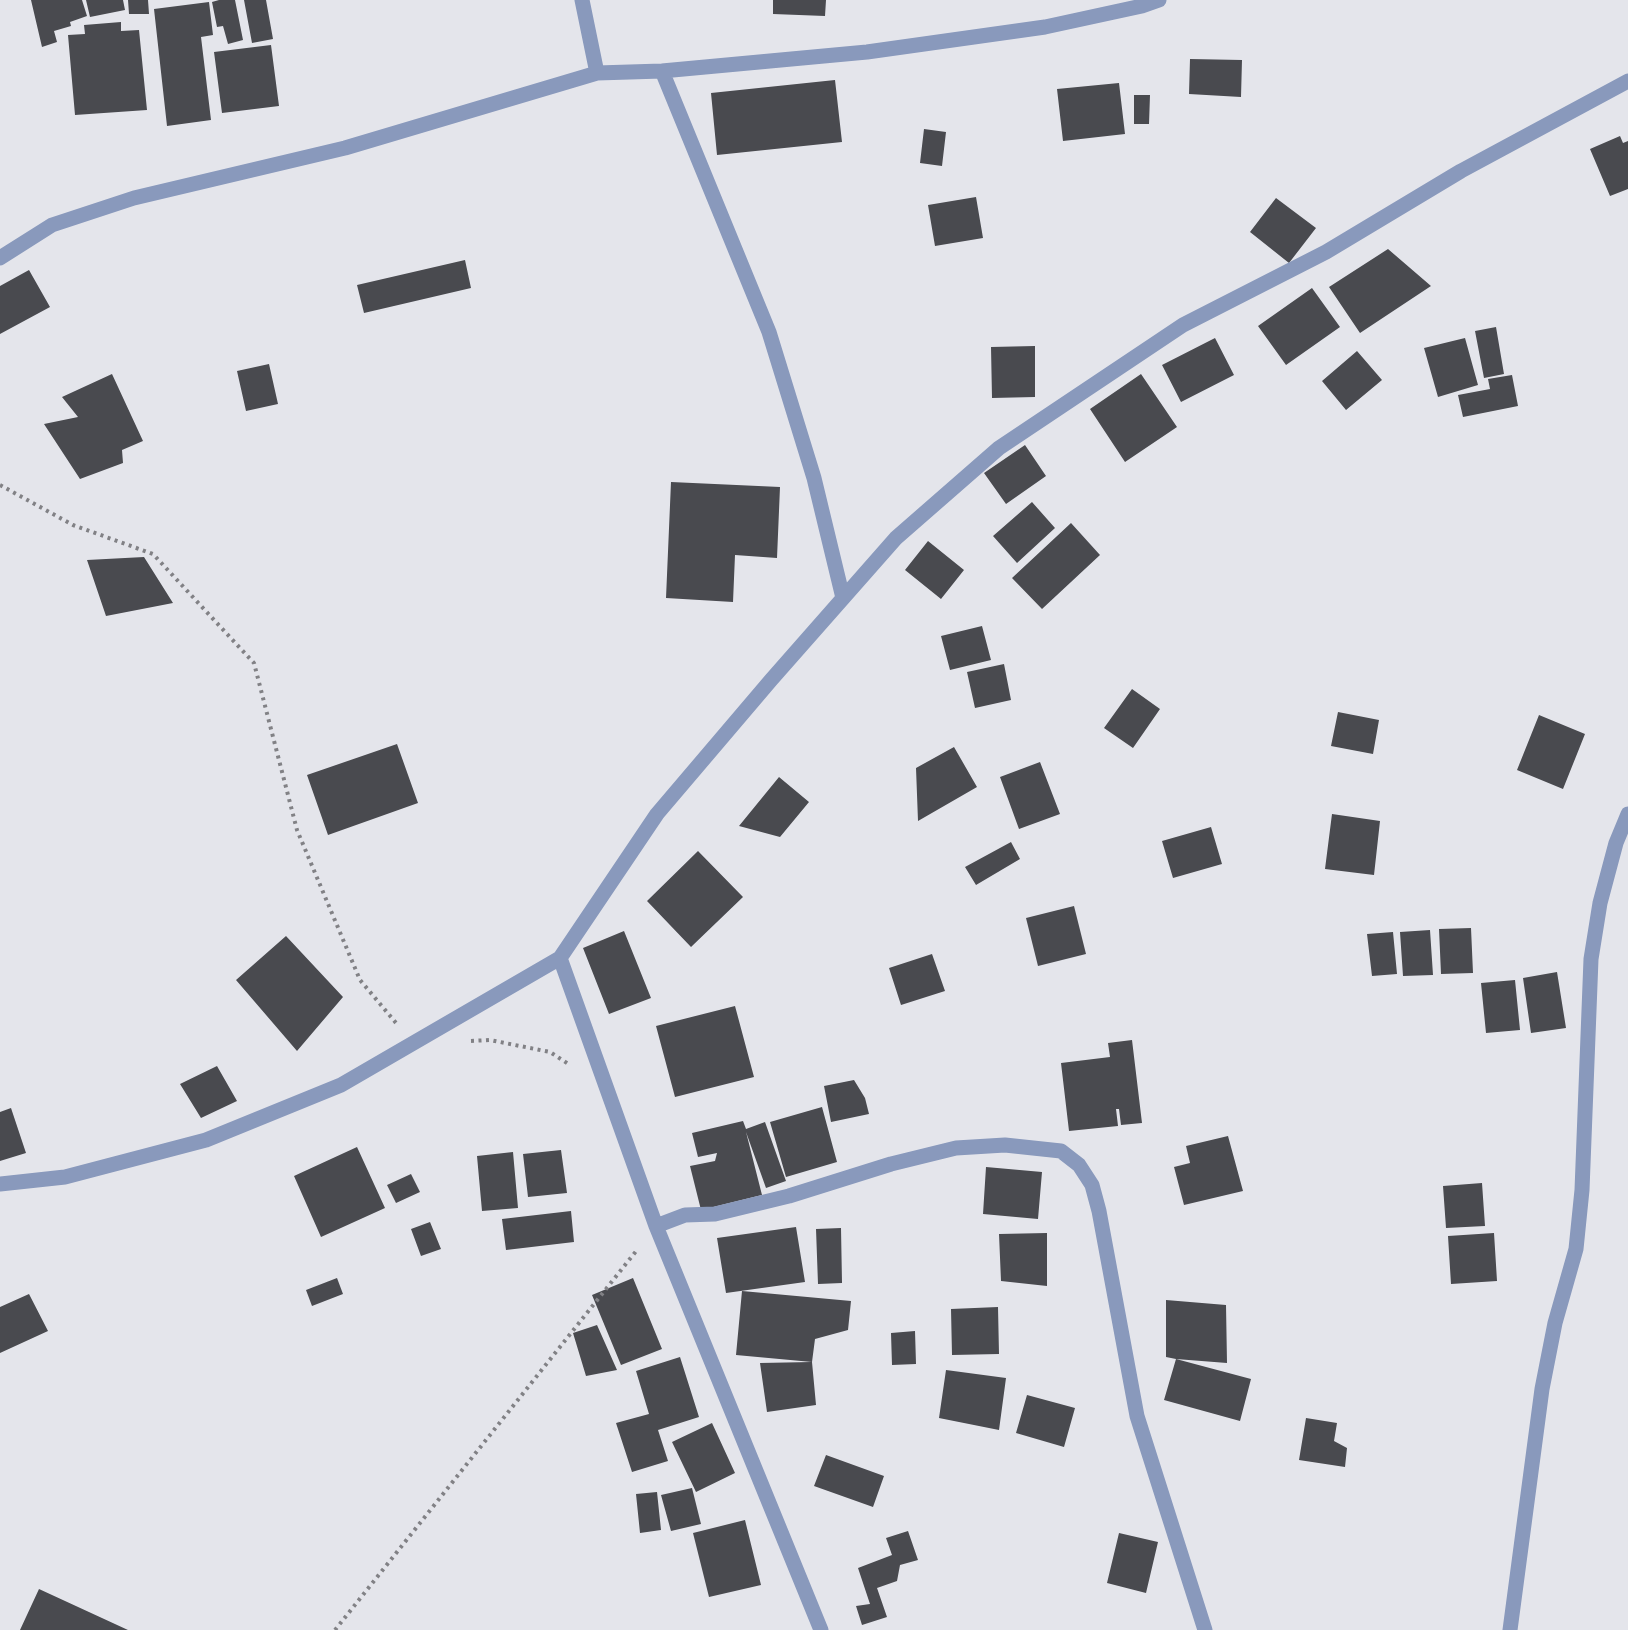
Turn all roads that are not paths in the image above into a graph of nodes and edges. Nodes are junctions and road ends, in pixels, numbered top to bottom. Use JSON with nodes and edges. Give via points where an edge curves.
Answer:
{"nodes":[{"id":1,"x":582,"y":0,"type":"edge"},
{"id":2,"x":1159,"y":0,"type":"edge"},
{"id":3,"x":662,"y":71,"type":"junction"},
{"id":4,"x":597,"y":73,"type":"junction"},
{"id":5,"x":1628,"y":81,"type":"edge"},
{"id":6,"x":0,"y":258,"type":"edge"},
{"id":7,"x":843,"y":598,"type":"junction"},
{"id":8,"x":1628,"y":814,"type":"edge"},
{"id":9,"x":560,"y":958,"type":"junction"},
{"id":10,"x":0,"y":1184,"type":"edge"},
{"id":11,"x":656,"y":1226,"type":"junction"},
{"id":12,"x":821,"y":1630,"type":"edge"},
{"id":13,"x":1205,"y":1630,"type":"edge"},
{"id":14,"x":1510,"y":1630,"type":"edge"}],
"edges":[{"from":1,"to":4,"type":"street"},
{"from":2,"to":3,"type":"street","via":[[1045,27],[867,52]]},
{"from":3,"to":4,"type":"street"},
{"from":3,"to":7,"type":"street","via":[[768,332],[814,478]]},
{"from":4,"to":6,"type":"street","via":[[345,148],[134,198],[52,225]]},
{"from":5,"to":7,"type":"street","via":[[1461,171],[1326,252],[1183,325],[999,448],[896,538]]},
{"from":7,"to":9,"type":"street","via":[[657,814]]},
{"from":8,"to":14,"type":"street","via":[[1600,903],[1591,959],[1576,1249],[1542,1389]]},
{"from":9,"to":10,"type":"street","via":[[341,1085],[206,1140],[65,1177]]},
{"from":9,"to":11,"type":"street"},
{"from":11,"to":12,"type":"street"},
{"from":11,"to":13,"type":"street","via":[[685,1215],[715,1214],[789,1196],[956,1148],[1005,1145],[1061,1151],[1079,1165],[1092,1185],[1137,1416]]}]}
